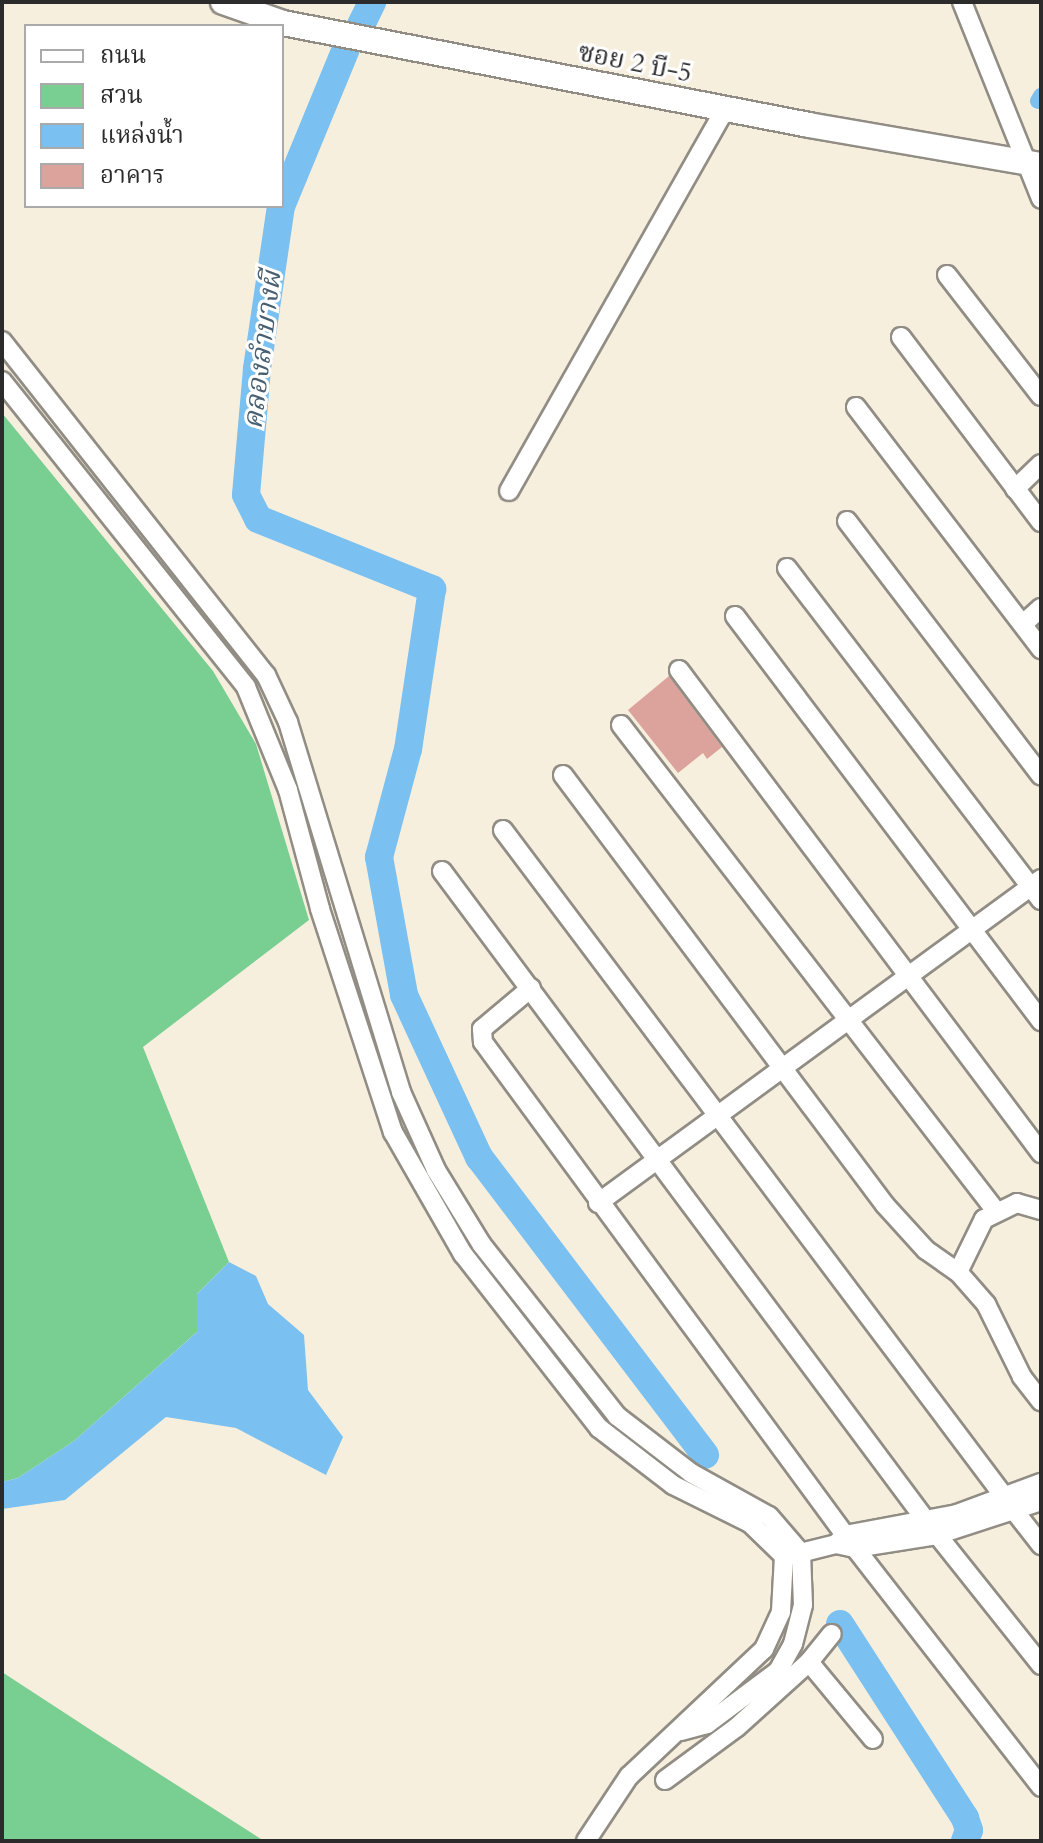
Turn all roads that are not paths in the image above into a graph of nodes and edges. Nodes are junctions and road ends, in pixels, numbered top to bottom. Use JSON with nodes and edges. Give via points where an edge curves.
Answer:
{"nodes":[{"id":1,"x":223,"y":2,"type":"edge"},
{"id":2,"x":962,"y":2,"type":"edge"},
{"id":3,"x":725,"y":109,"type":"junction"},
{"id":4,"x":1033,"y":164,"type":"edge"},
{"id":5,"x":1041,"y":199,"type":"edge"},
{"id":6,"x":947,"y":275,"type":"dead end"},
{"id":7,"x":901,"y":337,"type":"dead end"},
{"id":8,"x":2,"y":341,"type":"edge"},
{"id":9,"x":2,"y":381,"type":"edge"},
{"id":10,"x":1041,"y":396,"type":"edge"},
{"id":11,"x":856,"y":407,"type":"dead end"},
{"id":12,"x":1041,"y":464,"type":"edge"},
{"id":13,"x":1015,"y":489,"type":"junction"},
{"id":14,"x":509,"y":491,"type":"dead end"},
{"id":15,"x":847,"y":521,"type":"dead end"},
{"id":16,"x":1041,"y":522,"type":"edge"},
{"id":17,"x":787,"y":568,"type":"dead end"},
{"id":18,"x":1041,"y":608,"type":"edge"},
{"id":19,"x":735,"y":616,"type":"dead end"},
{"id":20,"x":1023,"y":624,"type":"junction"},
{"id":21,"x":1041,"y":649,"type":"edge"},
{"id":22,"x":679,"y":670,"type":"dead end"},
{"id":23,"x":621,"y":725,"type":"dead end"},
{"id":24,"x":563,"y":775,"type":"dead end"},
{"id":25,"x":1041,"y":776,"type":"edge"},
{"id":26,"x":503,"y":830,"type":"dead end"},
{"id":27,"x":442,"y":871,"type":"dead end"},
{"id":28,"x":1037,"y":888,"type":"edge"},
{"id":29,"x":973,"y":929,"type":"junction"},
{"id":30,"x":910,"y":976,"type":"junction"},
{"id":31,"x":531,"y":988,"type":"junction"},
{"id":32,"x":1041,"y":1021,"type":"edge"},
{"id":33,"x":849,"y":1022,"type":"junction"},
{"id":34,"x":783,"y":1071,"type":"junction"},
{"id":35,"x":719,"y":1119,"type":"junction"},
{"id":36,"x":1041,"y":1153,"type":"edge"},
{"id":37,"x":661,"y":1159,"type":"junction"},
{"id":38,"x":598,"y":1203,"type":"junction"},
{"id":39,"x":995,"y":1210,"type":"junction"},
{"id":40,"x":1041,"y":1210,"type":"edge"},
{"id":41,"x":958,"y":1272,"type":"junction"},
{"id":42,"x":1041,"y":1401,"type":"edge"},
{"id":43,"x":1041,"y":1483,"type":"edge"},
{"id":44,"x":1041,"y":1501,"type":"edge"},
{"id":45,"x":1011,"y":1506,"type":"junction"},
{"id":46,"x":932,"y":1528,"type":"junction"},
{"id":47,"x":845,"y":1542,"type":"junction"},
{"id":48,"x":1041,"y":1545,"type":"edge"},
{"id":49,"x":792,"y":1554,"type":"junction"},
{"id":50,"x":832,"y":1634,"type":"dead end"},
{"id":51,"x":809,"y":1662,"type":"junction"},
{"id":52,"x":1041,"y":1665,"type":"edge"},
{"id":53,"x":873,"y":1739,"type":"dead end"},
{"id":54,"x":658,"y":1749,"type":"junction"},
{"id":55,"x":1041,"y":1787,"type":"edge"},
{"id":56,"x":586,"y":1841,"type":"edge"}],
"edges":[{"from":1,"to":3,"type":"street","name":"ซอย 2 บี-5","via":[[256,17]]},
{"from":2,"to":4,"type":"street"},
{"from":3,"to":4,"type":"street","name":"ซอย 2 บี-5"},
{"from":3,"to":14,"type":"street"},
{"from":4,"to":5,"type":"street"},
{"from":6,"to":10,"type":"street"},
{"from":7,"to":13,"type":"street"},
{"from":8,"to":49,"type":"street","via":[[266,675],[288,722],[406,1105],[436,1170],[482,1245],[617,1416],[691,1473],[769,1516]]},
{"from":9,"to":49,"type":"street","via":[[246,687],[288,790],[368,1067],[413,1173],[456,1243],[599,1428],[673,1485],[750,1523]]},
{"from":11,"to":20,"type":"street"},
{"from":12,"to":13,"type":"street"},
{"from":13,"to":16,"type":"street"},
{"from":15,"to":25,"type":"street"},
{"from":17,"to":28,"type":"street"},
{"from":18,"to":20,"type":"street"},
{"from":19,"to":29,"type":"street"},
{"from":20,"to":21,"type":"street"},
{"from":22,"to":30,"type":"street"},
{"from":23,"to":33,"type":"street"},
{"from":24,"to":34,"type":"street"},
{"from":26,"to":35,"type":"street"},
{"from":27,"to":31,"type":"street"},
{"from":28,"to":29,"type":"street"},
{"from":29,"to":30,"type":"street"},
{"from":29,"to":32,"type":"street"},
{"from":30,"to":33,"type":"street"},
{"from":30,"to":36,"type":"street"},
{"from":31,"to":37,"type":"street"},
{"from":31,"to":38,"type":"street","via":[[482,1029],[483,1042]]},
{"from":33,"to":34,"type":"street"},
{"from":33,"to":39,"type":"street"},
{"from":34,"to":35,"type":"street"},
{"from":34,"to":41,"type":"street","via":[[885,1205],[926,1250]]},
{"from":35,"to":37,"type":"street"},
{"from":35,"to":45,"type":"street"},
{"from":37,"to":38,"type":"street"},
{"from":37,"to":46,"type":"street"},
{"from":38,"to":47,"type":"street"},
{"from":39,"to":40,"type":"street","via":[[1017,1203]]},
{"from":39,"to":41,"type":"street","via":[[978,1225]]},
{"from":41,"to":42,"type":"street","via":[[986,1304],[1022,1377]]},
{"from":43,"to":45,"type":"street"},
{"from":44,"to":45,"type":"street"},
{"from":45,"to":46,"type":"street"},
{"from":45,"to":48,"type":"street"},
{"from":46,"to":47,"type":"street"},
{"from":46,"to":52,"type":"street"},
{"from":47,"to":49,"type":"street"},
{"from":47,"to":55,"type":"street"},
{"from":49,"to":54,"type":"street","via":[[774,1632],[748,1667],[697,1707],[681,1731]]},
{"from":50,"to":51,"type":"street"},
{"from":51,"to":53,"type":"street"},
{"from":51,"to":54,"type":"street","via":[[737,1727],[670,1776]]},
{"from":54,"to":56,"type":"street","via":[[629,1776]]}]}
